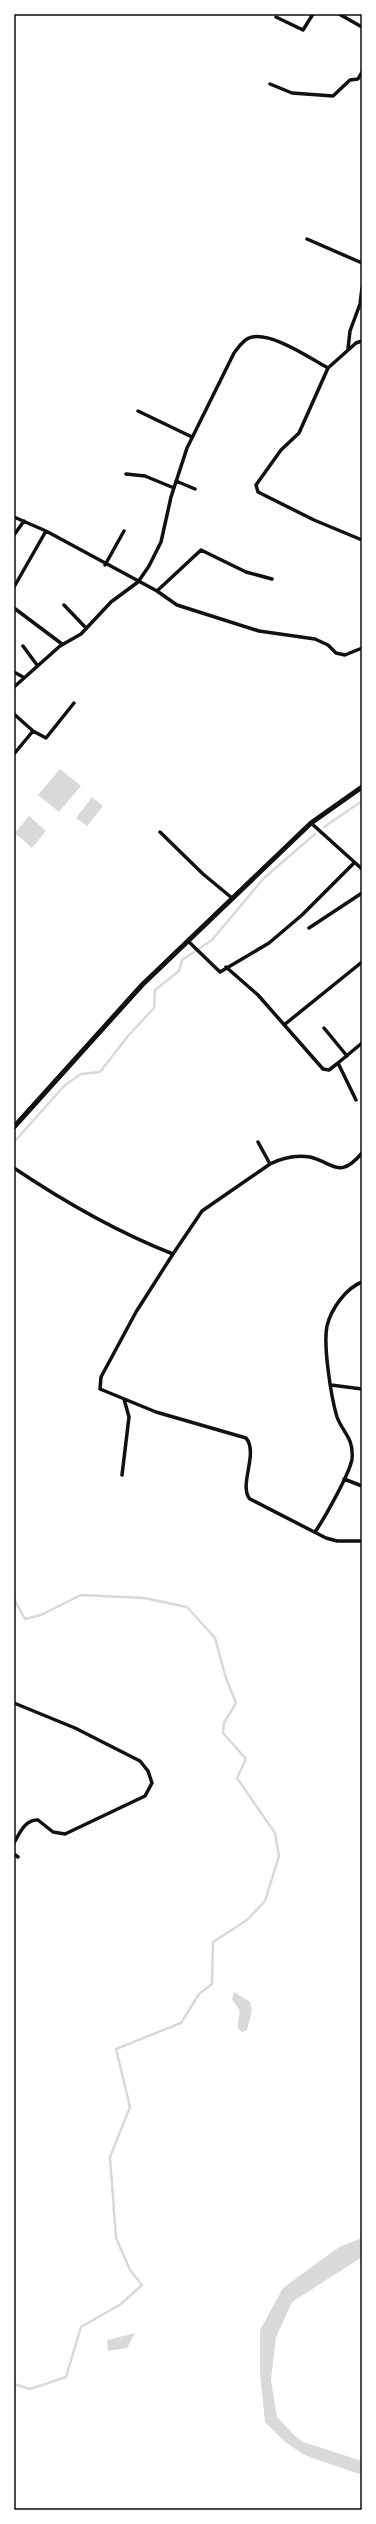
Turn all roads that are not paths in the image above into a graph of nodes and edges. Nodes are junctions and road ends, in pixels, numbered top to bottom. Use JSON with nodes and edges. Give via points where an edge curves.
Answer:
{"nodes":[{"id":1,"x":313,"y":14,"type":"edge"},
{"id":2,"x":339,"y":14,"type":"edge"},
{"id":3,"x":276,"y":17,"type":"dead end"},
{"id":4,"x":362,"y":26,"type":"edge"},
{"id":5,"x":362,"y":72,"type":"edge"},
{"id":6,"x":270,"y":84,"type":"dead end"},
{"id":7,"x":307,"y":239,"type":"dead end"},
{"id":8,"x":362,"y":263,"type":"edge"},
{"id":9,"x":362,"y":288,"type":"edge"},
{"id":10,"x":362,"y":341,"type":"edge"},
{"id":11,"x":348,"y":349,"type":"junction"},
{"id":12,"x":328,"y":368,"type":"junction"},
{"id":13,"x":138,"y":411,"type":"dead end"},
{"id":14,"x":192,"y":437,"type":"junction"},
{"id":15,"x":126,"y":474,"type":"dead end"},
{"id":16,"x":176,"y":481,"type":"junction"},
{"id":17,"x":174,"y":488,"type":"junction"},
{"id":18,"x":195,"y":489,"type":"dead end"},
{"id":19,"x":14,"y":517,"type":"edge"},
{"id":20,"x":24,"y":521,"type":"junction"},
{"id":21,"x":46,"y":531,"type":"junction"},
{"id":22,"x":124,"y":531,"type":"dead end"},
{"id":23,"x":14,"y":535,"type":"edge"},
{"id":24,"x":362,"y":540,"type":"edge"},
{"id":25,"x":106,"y":565,"type":"junction"},
{"id":26,"x":272,"y":579,"type":"dead end"},
{"id":27,"x":138,"y":582,"type":"junction"},
{"id":28,"x":14,"y":587,"type":"edge"},
{"id":29,"x":157,"y":591,"type":"junction"},
{"id":30,"x":64,"y":605,"type":"dead end"},
{"id":31,"x":14,"y":608,"type":"edge"},
{"id":32,"x":86,"y":628,"type":"junction"},
{"id":33,"x":62,"y":644,"type":"junction"},
{"id":34,"x":24,"y":646,"type":"dead end"},
{"id":35,"x":362,"y":648,"type":"edge"},
{"id":36,"x":37,"y":665,"type":"junction"},
{"id":37,"x":14,"y":672,"type":"edge"},
{"id":38,"x":23,"y":677,"type":"junction"},
{"id":39,"x":14,"y":687,"type":"edge"},
{"id":40,"x":74,"y":703,"type":"dead end"},
{"id":41,"x":14,"y":714,"type":"edge"},
{"id":42,"x":33,"y":731,"type":"junction"},
{"id":43,"x":14,"y":754,"type":"edge"},
{"id":44,"x":362,"y":786,"type":"edge"},
{"id":45,"x":311,"y":823,"type":"junction"},
{"id":46,"x":160,"y":832,"type":"dead end"},
{"id":47,"x":354,"y":863,"type":"junction"},
{"id":48,"x":362,"y":869,"type":"edge"},
{"id":49,"x":362,"y":893,"type":"edge"},
{"id":50,"x":232,"y":898,"type":"junction"},
{"id":51,"x":309,"y":928,"type":"dead end"},
{"id":52,"x":188,"y":941,"type":"junction"},
{"id":53,"x":362,"y":962,"type":"edge"},
{"id":54,"x":226,"y":967,"type":"junction"},
{"id":55,"x":284,"y":1025,"type":"junction"},
{"id":56,"x":324,"y":1028,"type":"dead end"},
{"id":57,"x":362,"y":1043,"type":"edge"},
{"id":58,"x":347,"y":1056,"type":"junction"},
{"id":59,"x":338,"y":1063,"type":"junction"},
{"id":60,"x":356,"y":1100,"type":"dead end"},
{"id":61,"x":14,"y":1127,"type":"edge"},
{"id":62,"x":258,"y":1142,"type":"dead end"},
{"id":63,"x":362,"y":1153,"type":"edge"},
{"id":64,"x":270,"y":1164,"type":"junction"},
{"id":65,"x":14,"y":1168,"type":"edge"},
{"id":66,"x":173,"y":1254,"type":"junction"},
{"id":67,"x":362,"y":1282,"type":"edge"},
{"id":68,"x":331,"y":1385,"type":"junction"},
{"id":69,"x":362,"y":1389,"type":"edge"},
{"id":70,"x":124,"y":1399,"type":"junction"},
{"id":71,"x":122,"y":1475,"type":"dead end"},
{"id":72,"x":344,"y":1479,"type":"junction"},
{"id":73,"x":362,"y":1486,"type":"edge"},
{"id":74,"x":315,"y":1532,"type":"junction"},
{"id":75,"x":362,"y":1541,"type":"edge"},
{"id":76,"x":14,"y":1703,"type":"edge"},
{"id":77,"x":14,"y":1843,"type":"edge"},
{"id":78,"x":14,"y":1854,"type":"edge"},
{"id":79,"x":18,"y":1857,"type":"dead end"}],
"edges":[{"from":1,"to":3,"type":"street","via":[[303,30]]},
{"from":2,"to":4,"type":"street"},
{"from":5,"to":6,"type":"street","via":[[358,79],[350,80],[333,96],[292,93]]},
{"from":7,"to":8,"type":"street"},
{"from":9,"to":11,"type":"street","via":[[360,304],[350,331]]},
{"from":10,"to":11,"type":"street"},
{"from":11,"to":12,"type":"street"},
{"from":12,"to":14,"type":"street","via":[[271,338],[248,338],[234,353]]},
{"from":12,"to":24,"type":"street","via":[[299,433],[281,450],[256,485],[257,489],[314,520]]},
{"from":13,"to":14,"type":"street"},
{"from":14,"to":16,"type":"street"},
{"from":15,"to":17,"type":"street","via":[[145,476]]},
{"from":16,"to":17,"type":"street"},
{"from":16,"to":18,"type":"street"},
{"from":17,"to":27,"type":"street","via":[[161,542],[153,560]]},
{"from":19,"to":20,"type":"street"},
{"from":20,"to":21,"type":"street"},
{"from":20,"to":23,"type":"street"},
{"from":21,"to":25,"type":"street"},
{"from":21,"to":28,"type":"street"},
{"from":22,"to":25,"type":"street"},
{"from":25,"to":27,"type":"street"},
{"from":26,"to":29,"type":"street","via":[[246,572],[201,550]]},
{"from":27,"to":29,"type":"street"},
{"from":27,"to":32,"type":"street","via":[[111,602]]},
{"from":29,"to":35,"type":"street","via":[[177,604],[259,632],[315,639],[328,645],[336,653],[345,655]]},
{"from":30,"to":32,"type":"street"},
{"from":31,"to":33,"type":"street"},
{"from":32,"to":33,"type":"street","via":[[77,637]]},
{"from":33,"to":36,"type":"street"},
{"from":34,"to":36,"type":"street"},
{"from":36,"to":38,"type":"street"},
{"from":37,"to":38,"type":"street"},
{"from":38,"to":39,"type":"street"},
{"from":40,"to":42,"type":"street","via":[[46,738]]},
{"from":41,"to":42,"type":"street"},
{"from":42,"to":43,"type":"street"},
{"from":44,"to":45,"type":"main road"},
{"from":45,"to":47,"type":"street"},
{"from":45,"to":50,"type":"main road"},
{"from":46,"to":50,"type":"street"},
{"from":47,"to":48,"type":"street"},
{"from":47,"to":54,"type":"street","via":[[302,915],[269,943]]},
{"from":49,"to":51,"type":"street"},
{"from":50,"to":52,"type":"main road"},
{"from":52,"to":54,"type":"street","via":[[219,972]]},
{"from":52,"to":61,"type":"main road","via":[[142,985]]},
{"from":53,"to":55,"type":"street"},
{"from":54,"to":55,"type":"street","via":[[258,995]]},
{"from":55,"to":59,"type":"street","via":[[323,1069],[329,1070]]},
{"from":56,"to":58,"type":"street"},
{"from":57,"to":58,"type":"street"},
{"from":58,"to":59,"type":"street"},
{"from":59,"to":60,"type":"street"},
{"from":62,"to":64,"type":"street"},
{"from":63,"to":64,"type":"street","via":[[346,1166],[337,1168],[310,1157],[281,1159]]},
{"from":64,"to":66,"type":"street","via":[[202,1211]]},
{"from":65,"to":66,"type":"street","via":[[44,1188]]},
{"from":66,"to":70,"type":"street","via":[[136,1312],[98,1382],[100,1389]]},
{"from":67,"to":68,"type":"street","via":[[350,1288],[327,1325],[326,1341]]},
{"from":68,"to":69,"type":"street"},
{"from":68,"to":72,"type":"street","via":[[338,1418],[351,1442],[352,1459]]},
{"from":70,"to":71,"type":"street","via":[[129,1417]]},
{"from":70,"to":74,"type":"street","via":[[156,1412],[246,1438],[250,1448],[246,1491],[248,1497]]},
{"from":72,"to":73,"type":"street"},
{"from":72,"to":74,"type":"street"},
{"from":74,"to":75,"type":"street","via":[[337,1541]]},
{"from":76,"to":77,"type":"street","via":[[75,1728],[140,1761],[148,1771],[152,1784],[145,1796],[65,1834],[54,1832],[38,1820],[31,1821],[23,1828]]},
{"from":78,"to":79,"type":"street"}]}
